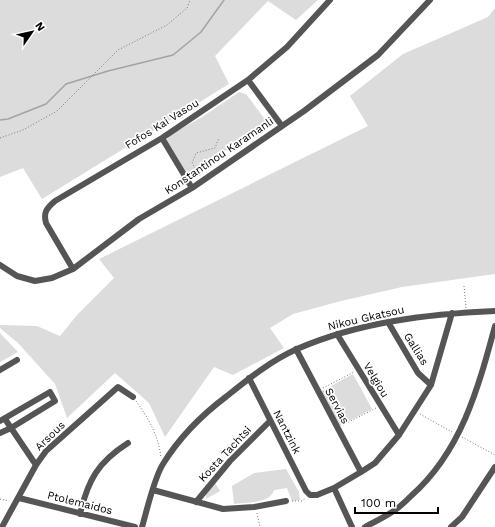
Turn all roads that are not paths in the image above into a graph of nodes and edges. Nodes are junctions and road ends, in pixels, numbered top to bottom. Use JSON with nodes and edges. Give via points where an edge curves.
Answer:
{"nodes":[{"id":1,"x":330,"y":0,"type":"edge"},
{"id":2,"x":430,"y":0,"type":"edge"},
{"id":3,"x":248,"y":80,"type":"junction"},
{"id":4,"x":282,"y":126,"type":"junction"},
{"id":5,"x":162,"y":138,"type":"junction"},
{"id":6,"x":192,"y":188,"type":"junction"},
{"id":7,"x":0,"y":265,"type":"edge"},
{"id":8,"x":73,"y":269,"type":"junction"},
{"id":9,"x":495,"y":311,"type":"edge"},
{"id":10,"x":452,"y":313,"type":"junction"},
{"id":11,"x":388,"y":322,"type":"junction"},
{"id":12,"x":495,"y":326,"type":"edge"},
{"id":13,"x":337,"y":334,"type":"junction"},
{"id":14,"x":296,"y":349,"type":"junction"},
{"id":15,"x":17,"y":360,"type":"dead end"},
{"id":16,"x":0,"y":370,"type":"edge"},
{"id":17,"x":249,"y":378,"type":"junction"},
{"id":18,"x":430,"y":385,"type":"junction"},
{"id":19,"x":134,"y":397,"type":"road end"},
{"id":20,"x":2,"y":420,"type":"edge"},
{"id":21,"x":270,"y":421,"type":"junction"},
{"id":22,"x":11,"y":428,"type":"junction"},
{"id":23,"x":0,"y":433,"type":"edge"},
{"id":24,"x":399,"y":435,"type":"junction"},
{"id":25,"x":128,"y":443,"type":"dead end"},
{"id":26,"x":36,"y":465,"type":"junction"},
{"id":27,"x":495,"y":467,"type":"edge"},
{"id":28,"x":361,"y":472,"type":"junction"},
{"id":29,"x":334,"y":488,"type":"junction"},
{"id":30,"x":153,"y":490,"type":"junction"},
{"id":31,"x":18,"y":500,"type":"junction"},
{"id":32,"x":196,"y":502,"type":"junction"},
{"id":33,"x":286,"y":502,"type":"road end"},
{"id":34,"x":80,"y":514,"type":"junction"},
{"id":35,"x":2,"y":527,"type":"edge"},
{"id":36,"x":135,"y":527,"type":"edge"},
{"id":37,"x":142,"y":527,"type":"edge"},
{"id":38,"x":352,"y":527,"type":"edge"},
{"id":39,"x":365,"y":527,"type":"edge"},
{"id":40,"x":451,"y":527,"type":"edge"}],
"edges":[{"from":1,"to":3,"type":"street","name":"Fofos Kai Vasou","via":[[287,48]]},
{"from":2,"to":4,"type":"street","name":"Konstantinou Karamanli","via":[[378,55]]},
{"from":3,"to":4,"type":"street"},
{"from":3,"to":5,"type":"street","name":"Fofos Kai Vasou"},
{"from":4,"to":6,"type":"street","name":"Konstantinou Karamanli"},
{"from":5,"to":6,"type":"street"},
{"from":5,"to":8,"type":"street","name":"Fofos Kai Vasou","via":[[47,208],[44,215],[46,223]]},
{"from":6,"to":8,"type":"street","name":"Konstantinou Karamanli","via":[[139,219]]},
{"from":7,"to":8,"type":"street","name":"Konstantinou Karamanli","via":[[17,276],[35,281],[52,278]]},
{"from":9,"to":10,"type":"street","name":"Nikou Gkatsou"},
{"from":10,"to":11,"type":"street","name":"Nikou Gkatsou"},
{"from":10,"to":18,"type":"street"},
{"from":11,"to":13,"type":"street","name":"Nikou Gkatsou"},
{"from":11,"to":18,"type":"street","name":"Gallias","via":[[418,372]]},
{"from":12,"to":39,"type":"street","via":[[479,387],[466,419],[444,459],[422,486],[393,512]]},
{"from":13,"to":14,"type":"street","name":"Nikou Gkatsou"},
{"from":13,"to":24,"type":"street","name":"Velgiou"},
{"from":14,"to":17,"type":"street","name":"Nikou Gkatsou"},
{"from":14,"to":28,"type":"street","name":"Servias"},
{"from":15,"to":16,"type":"street"},
{"from":17,"to":21,"type":"street","name":"Nantzink"},
{"from":17,"to":30,"type":"street","name":"Nikou Gkatsou","via":[[213,407],[182,439],[162,465]]},
{"from":18,"to":24,"type":"street"},
{"from":19,"to":26,"type":"street","name":"Arsous","via":[[118,387],[56,442]]},
{"from":20,"to":22,"type":"street"},
{"from":20,"to":22,"type":"street","via":[[50,392],[56,401]]},
{"from":21,"to":29,"type":"street","name":"Nantzink","via":[[310,495]]},
{"from":21,"to":32,"type":"street","name":"Kosta Tachtsi","via":[[230,461]]},
{"from":22,"to":23,"type":"street"},
{"from":22,"to":26,"type":"street"},
{"from":24,"to":28,"type":"street","via":[[375,463]]},
{"from":25,"to":34,"type":"street","via":[[98,468],[85,493]]},
{"from":26,"to":31,"type":"street","name":"Arsous"},
{"from":27,"to":40,"type":"street","via":[[462,517]]},
{"from":28,"to":29,"type":"street"},
{"from":29,"to":38,"type":"street"},
{"from":30,"to":32,"type":"street"},
{"from":30,"to":37,"type":"street","name":"Nikou Gkatsou"},
{"from":31,"to":34,"type":"street","name":"Ptolemaidos"},
{"from":31,"to":35,"type":"street","name":"Arsous"},
{"from":32,"to":33,"type":"street","via":[[223,509]]},
{"from":34,"to":36,"type":"street","name":"Ptolemaidos"}]}
